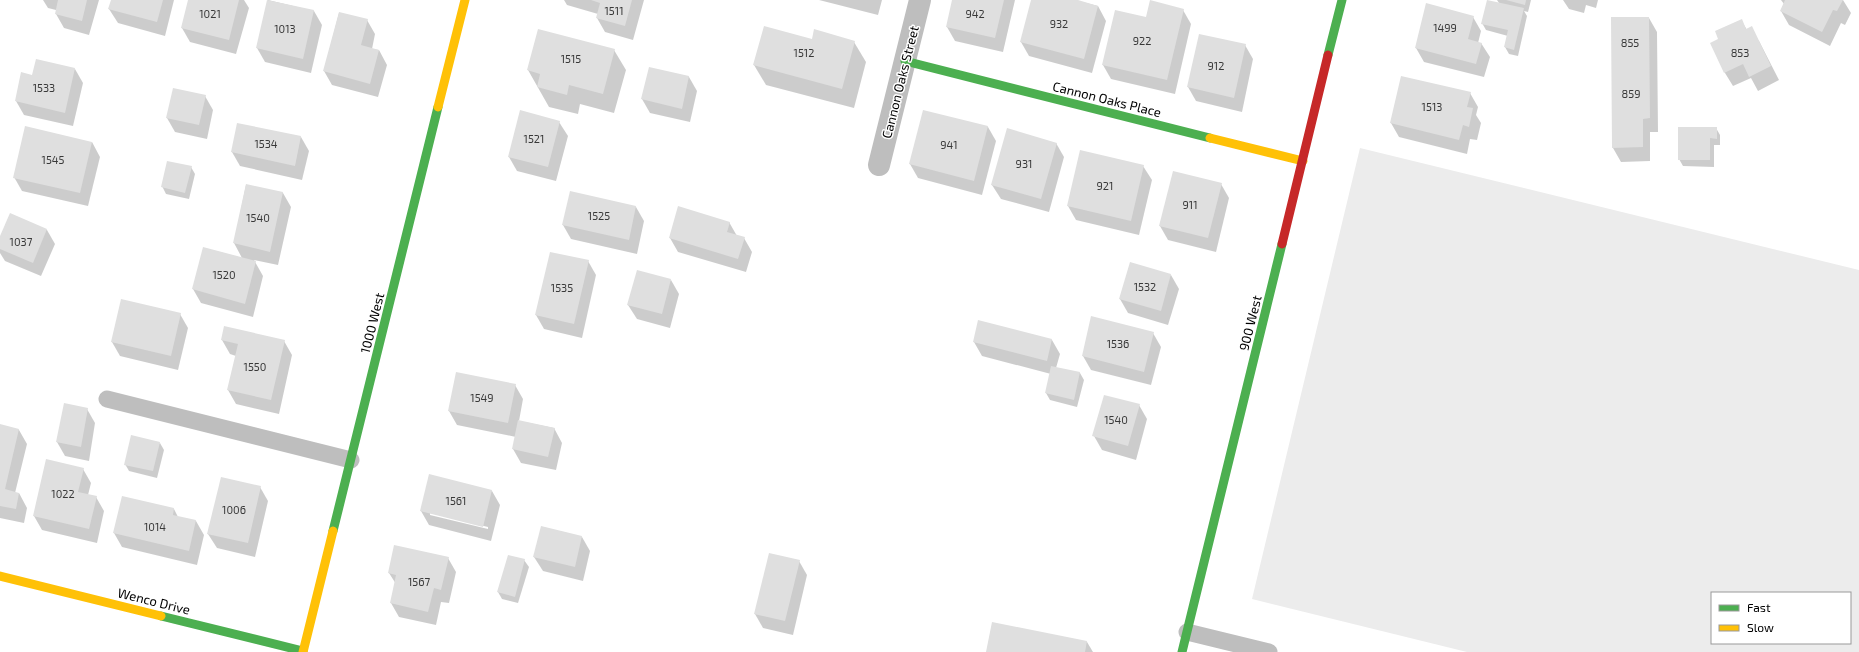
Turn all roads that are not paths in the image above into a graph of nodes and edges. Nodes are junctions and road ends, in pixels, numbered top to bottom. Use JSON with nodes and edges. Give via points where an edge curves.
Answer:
{"nodes":[{"id":1,"x":465,"y":0,"type":"edge"},
{"id":2,"x":920,"y":0,"type":"edge"},
{"id":3,"x":1342,"y":0,"type":"edge"},
{"id":4,"x":905,"y":61,"type":"junction"},
{"id":5,"x":1303,"y":161,"type":"junction"},
{"id":6,"x":879,"y":165,"type":"dead end"},
{"id":7,"x":107,"y":400,"type":"dead end"},
{"id":8,"x":351,"y":460,"type":"junction"},
{"id":9,"x":0,"y":576,"type":"edge"},
{"id":10,"x":1187,"y":632,"type":"junction"},
{"id":11,"x":303,"y":652,"type":"edge"},
{"id":12,"x":1182,"y":652,"type":"edge"},
{"id":13,"x":1269,"y":652,"type":"edge"}],
"edges":[{"from":1,"to":8,"type":"street","name":"1000 West"},
{"from":2,"to":4,"type":"street","name":"Cannon Oaks Street"},
{"from":3,"to":5,"type":"street","name":"900 West"},
{"from":4,"to":5,"type":"street","name":"Cannon Oaks Place"},
{"from":4,"to":6,"type":"street","name":"Cannon Oaks Street"},
{"from":5,"to":10,"type":"street","name":"900 West"},
{"from":7,"to":8,"type":"lane"},
{"from":8,"to":11,"type":"street","name":"1000 West"},
{"from":9,"to":11,"type":"street","name":"Wenco Drive"},
{"from":10,"to":12,"type":"street","name":"900 West"},
{"from":10,"to":13,"type":"lane"}]}
